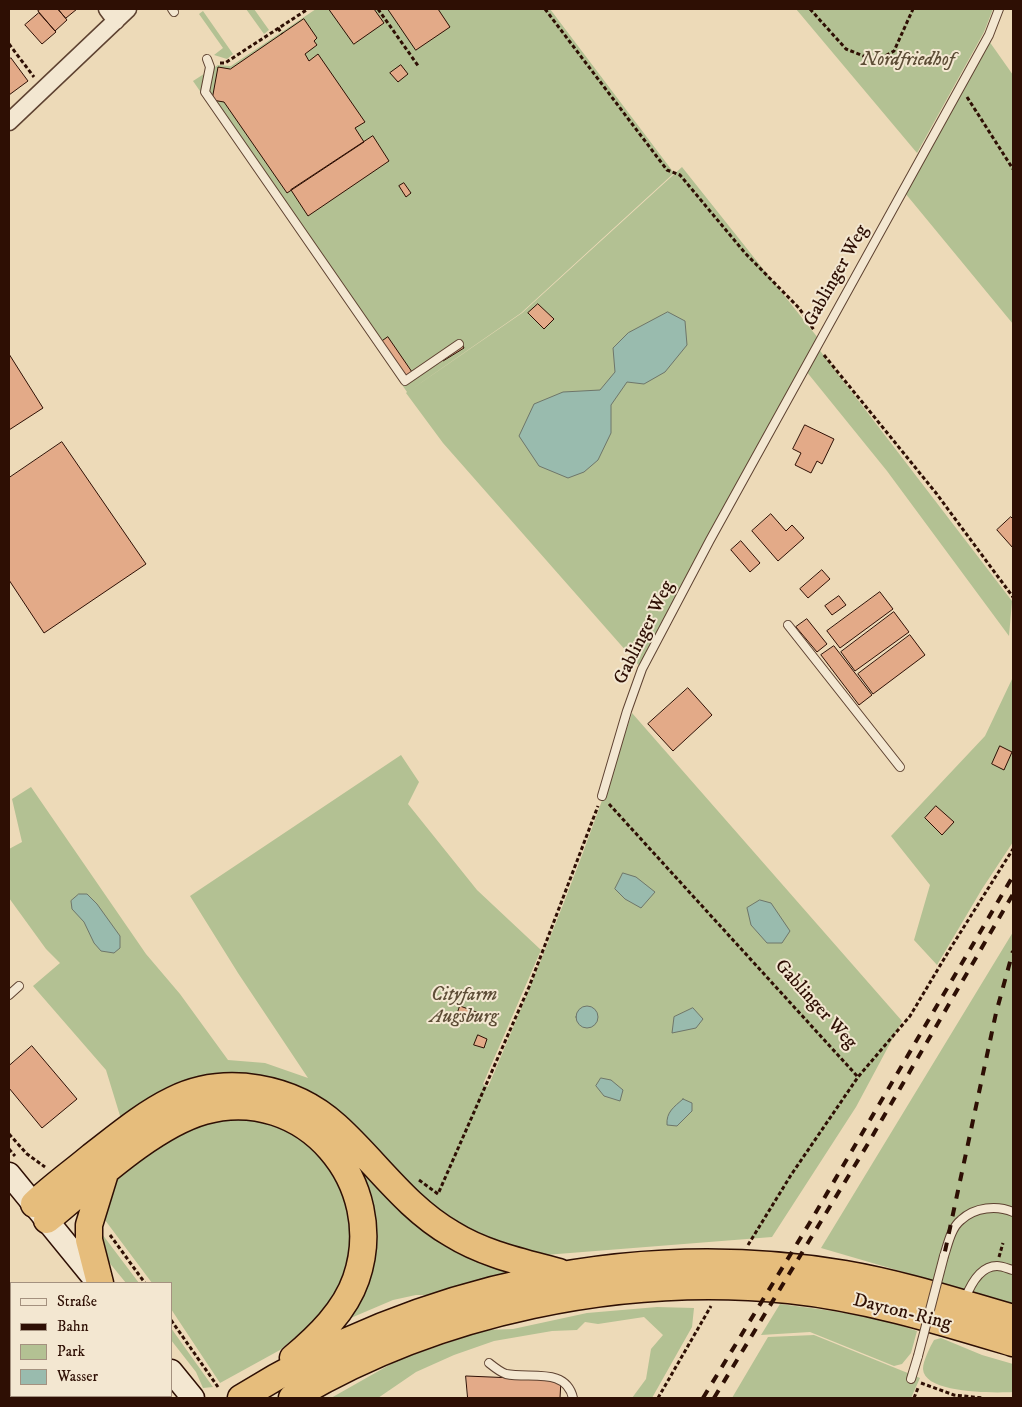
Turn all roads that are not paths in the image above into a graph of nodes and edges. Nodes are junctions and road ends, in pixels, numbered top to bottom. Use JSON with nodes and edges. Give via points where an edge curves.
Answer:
{"nodes":[{"id":1,"x":128,"y":9,"type":"edge"},
{"id":2,"x":999,"y":9,"type":"edge"},
{"id":3,"x":112,"y":15,"type":"edge"},
{"id":4,"x":208,"y":61,"type":"road end"},
{"id":5,"x":9,"y":122,"type":"edge"},
{"id":6,"x":459,"y":344,"type":"dead end"},
{"id":7,"x":788,"y":625,"type":"dead end"},
{"id":8,"x":900,"y":767,"type":"dead end"},
{"id":9,"x":602,"y":796,"type":"road end"},
{"id":10,"x":19,"y":986,"type":"dead end"},
{"id":11,"x":9,"y":995,"type":"edge"},
{"id":12,"x":9,"y":1174,"type":"edge"},
{"id":13,"x":104,"y":1174,"type":"junction"},
{"id":14,"x":40,"y":1212,"type":"junction"},
{"id":15,"x":1013,"y":1212,"type":"edge"},
{"id":16,"x":1013,"y":1270,"type":"edge"},
{"id":17,"x":567,"y":1274,"type":"junction"},
{"id":18,"x":98,"y":1282,"type":"edge"},
{"id":19,"x":99,"y":1282,"type":"edge"},
{"id":20,"x":963,"y":1303,"type":"junction"},
{"id":21,"x":1013,"y":1318,"type":"edge"},
{"id":22,"x":1013,"y":1343,"type":"edge"},
{"id":23,"x":489,"y":1363,"type":"dead end"},
{"id":24,"x":172,"y":1371,"type":"edge"},
{"id":25,"x":911,"y":1379,"type":"dead end"},
{"id":26,"x":252,"y":1391,"type":"edge"},
{"id":27,"x":193,"y":1398,"type":"edge"},
{"id":28,"x":292,"y":1398,"type":"edge"},
{"id":29,"x":573,"y":1398,"type":"edge"}],
"edges":[{"from":1,"to":3,"type":"street"},
{"from":2,"to":9,"type":"lane","name":"Gablinger Weg","via":[[988,35],[642,669],[626,711]]},
{"from":3,"to":5,"type":"street"},
{"from":4,"to":6,"type":"lane","via":[[206,92],[405,381]]},
{"from":7,"to":8,"type":"lane"},
{"from":10,"to":11,"type":"lane"},
{"from":12,"to":14,"type":"main road"},
{"from":13,"to":14,"type":"highway"},
{"from":13,"to":19,"type":"highway","via":[[89,1225],[88,1240]]},
{"from":13,"to":26,"type":"highway","via":[[166,1128],[204,1111],[229,1106],[268,1109],[299,1121],[325,1142],[345,1167],[358,1194],[364,1223],[362,1255],[355,1281],[340,1308],[315,1338]]},
{"from":14,"to":17,"type":"highway","via":[[114,1139],[174,1100],[226,1086],[259,1089],[291,1096],[317,1110],[363,1152],[417,1210],[452,1234],[490,1253]]},
{"from":14,"to":18,"type":"main road"},
{"from":15,"to":25,"type":"lane","bridge":true,"via":[[1001,1207],[981,1209],[961,1220],[951,1234]]},
{"from":16,"to":20,"type":"lane","via":[[998,1266],[982,1272]]},
{"from":17,"to":20,"type":"highway","name":"Dayton-Ring","via":[[657,1264],[731,1262],[803,1268],[918,1289]]},
{"from":17,"to":26,"type":"highway","name":"Dayton-Ring","via":[[498,1288],[390,1321],[343,1342]]},
{"from":20,"to":21,"type":"highway","name":"Dayton-Ring"},
{"from":22,"to":28,"type":"highway","name":"Dayton-Ring","via":[[912,1313],[789,1290],[659,1288],[600,1293],[514,1310],[451,1327],[400,1344]]},
{"from":23,"to":29,"type":"lane","via":[[504,1374],[560,1378],[569,1385]]},
{"from":24,"to":27,"type":"main road"}]}
